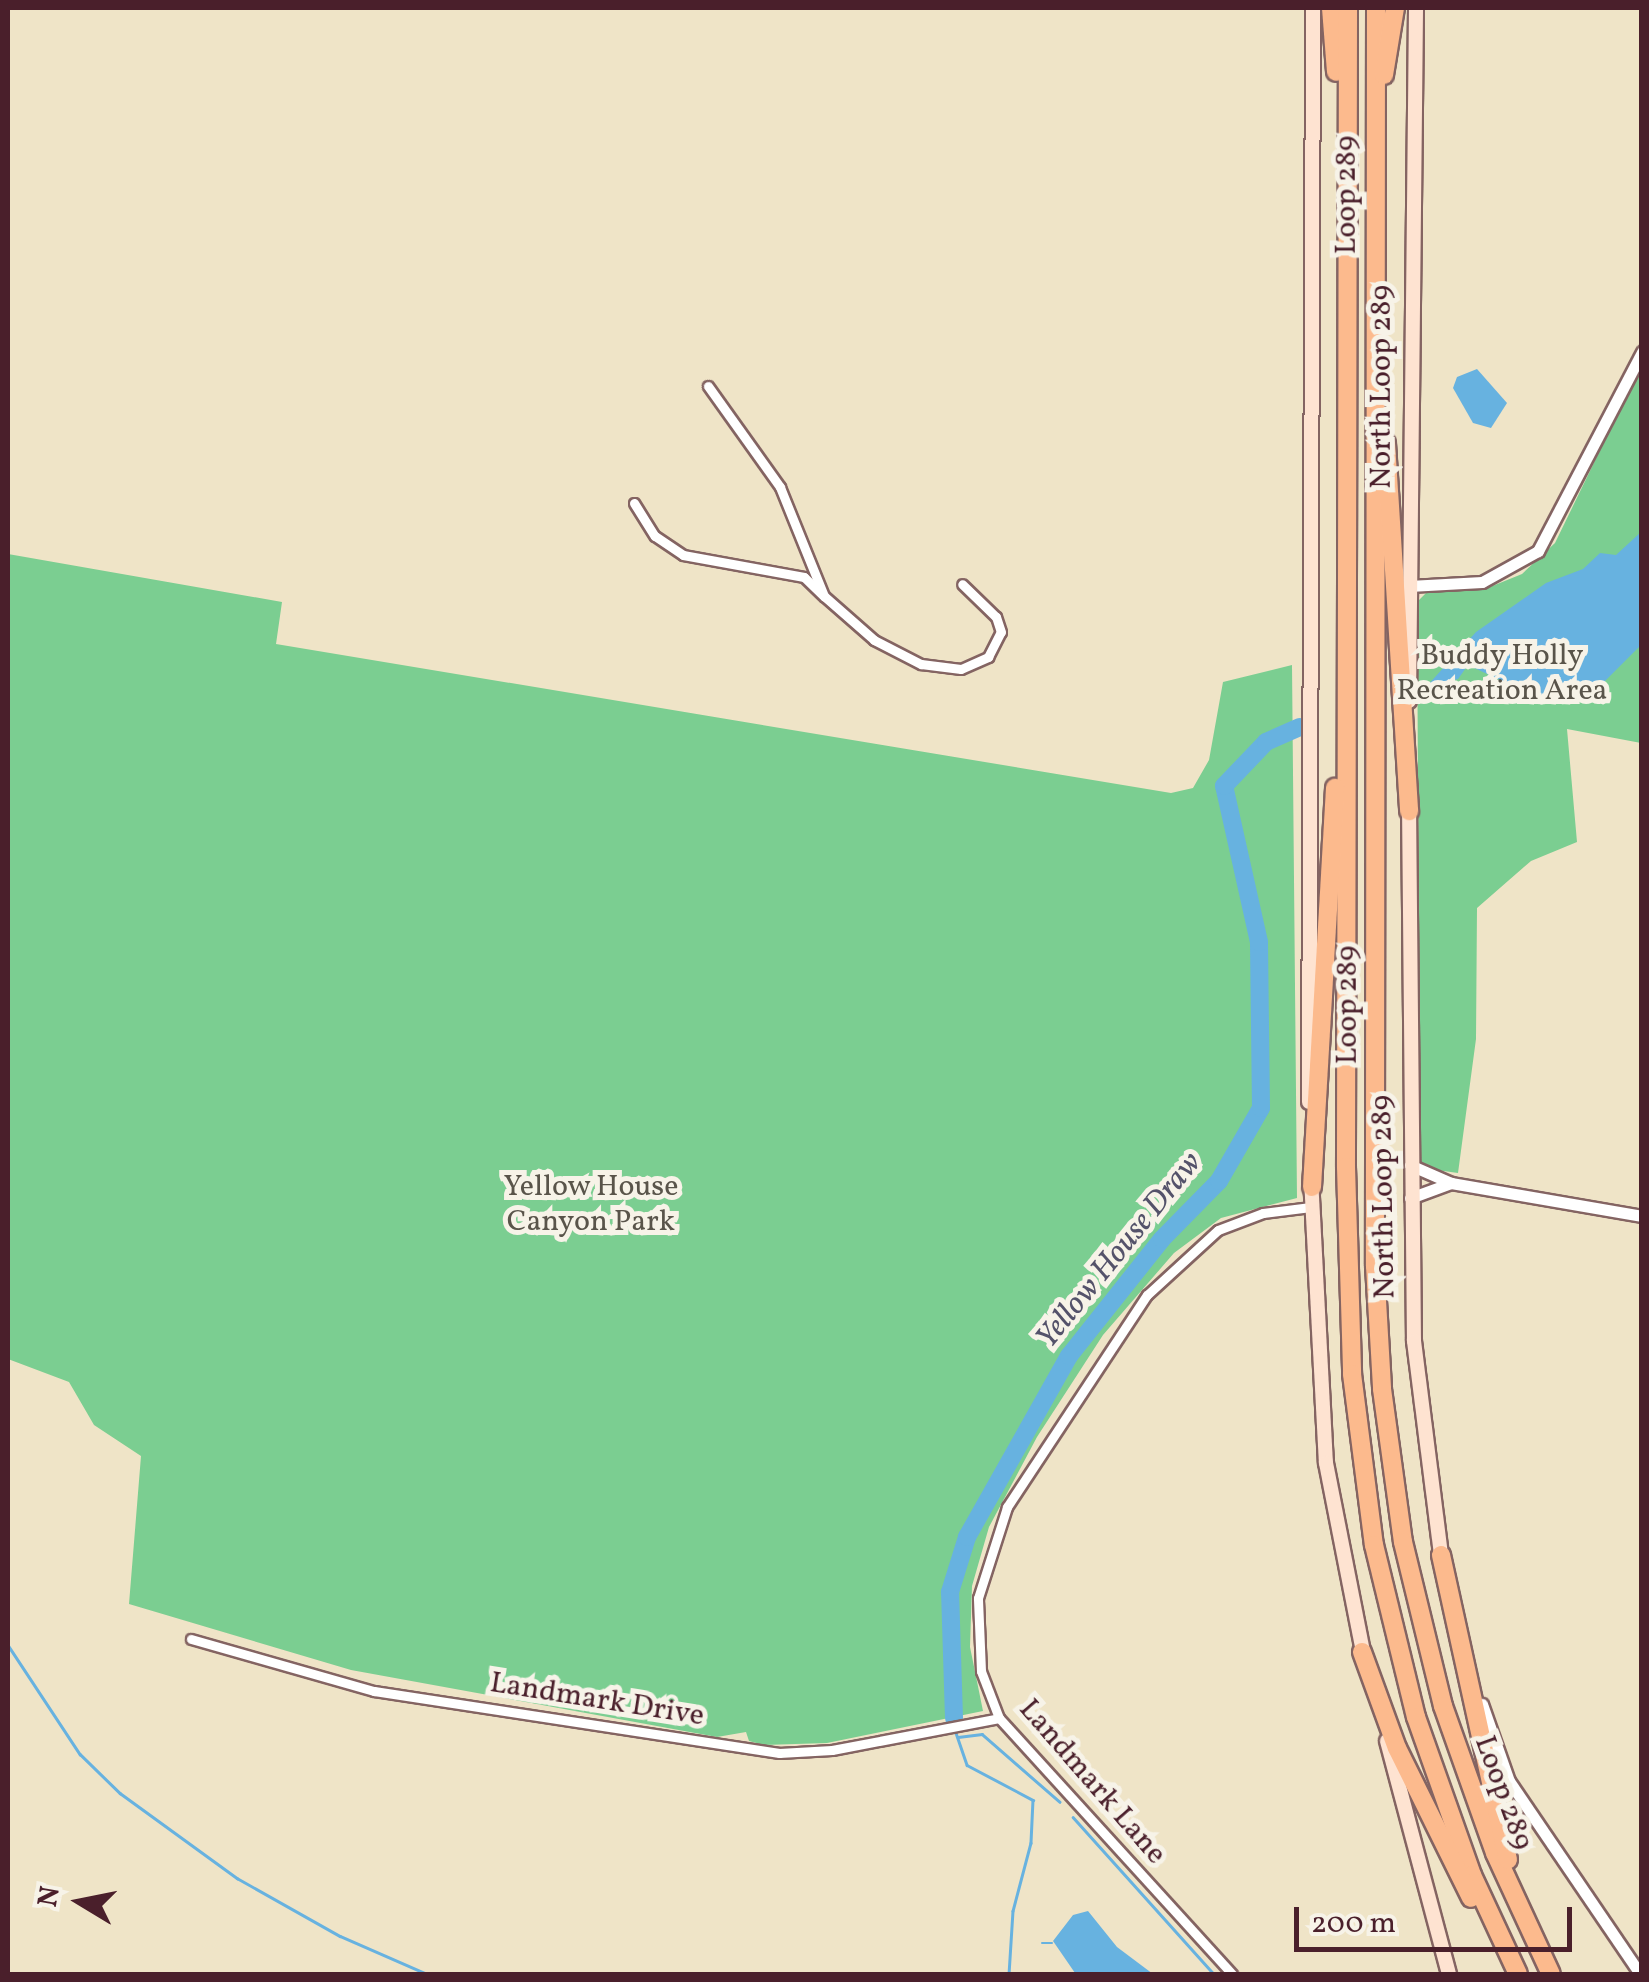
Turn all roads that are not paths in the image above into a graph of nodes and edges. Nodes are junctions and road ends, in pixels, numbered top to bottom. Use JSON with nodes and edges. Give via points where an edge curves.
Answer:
{"nodes":[{"id":1,"x":1313,"y":8,"type":"edge"},
{"id":2,"x":1331,"y":8,"type":"edge"},
{"id":3,"x":1348,"y":8,"type":"edge"},
{"id":4,"x":1376,"y":8,"type":"edge"},
{"id":5,"x":1396,"y":8,"type":"edge"},
{"id":6,"x":1416,"y":8,"type":"edge"},
{"id":7,"x":1374,"y":160,"type":"junction"},
{"id":8,"x":1345,"y":238,"type":"junction"},
{"id":9,"x":1374,"y":310,"type":"junction"},
{"id":10,"x":1642,"y":352,"type":"edge"},
{"id":11,"x":708,"y":386,"type":"dead end"},
{"id":12,"x":634,"y":503,"type":"dead end"},
{"id":13,"x":962,"y":584,"type":"dead end"},
{"id":14,"x":1410,"y":586,"type":"junction"},
{"id":15,"x":824,"y":596,"type":"junction"},
{"id":16,"x":1346,"y":698,"type":"junction"},
{"id":17,"x":1409,"y":811,"type":"junction"},
{"id":18,"x":1410,"y":1166,"type":"junction"},
{"id":19,"x":1451,"y":1183,"type":"junction"},
{"id":20,"x":1312,"y":1187,"type":"junction"},
{"id":21,"x":1410,"y":1199,"type":"junction"},
{"id":22,"x":1311,"y":1207,"type":"junction"},
{"id":23,"x":1642,"y":1216,"type":"edge"},
{"id":24,"x":1441,"y":1555,"type":"junction"},
{"id":25,"x":191,"y":1639,"type":"dead end"},
{"id":26,"x":1362,"y":1652,"type":"junction"},
{"id":27,"x":999,"y":1718,"type":"junction"},
{"id":28,"x":1536,"y":1946,"type":"junction"},
{"id":29,"x":1232,"y":1974,"type":"edge"},
{"id":30,"x":1449,"y":1974,"type":"edge"},
{"id":31,"x":1516,"y":1974,"type":"edge"},
{"id":32,"x":1550,"y":1974,"type":"edge"},
{"id":33,"x":1640,"y":1974,"type":"edge"}],
"edges":[{"from":1,"to":20,"type":"main road"},
{"from":2,"to":8,"type":"highway"},
{"from":3,"to":8,"type":"highway","name":"Loop 289"},
{"from":4,"to":7,"type":"highway","name":"Loop 289"},
{"from":5,"to":7,"type":"highway"},
{"from":6,"to":14,"type":"main road","name":"North Loop 289"},
{"from":7,"to":9,"type":"highway","name":"Loop 289"},
{"from":8,"to":16,"type":"highway","name":"Loop 289"},
{"from":9,"to":17,"type":"highway","via":[[1383,342]]},
{"from":9,"to":28,"type":"highway","name":"Loop 289","via":[[1376,1266],[1382,1389],[1403,1542],[1429,1656],[1476,1805]]},
{"from":10,"to":14,"type":"street","via":[[1538,551],[1482,582]]},
{"from":11,"to":15,"type":"street","via":[[780,487]]},
{"from":12,"to":15,"type":"street","via":[[656,536],[683,555],[804,577]]},
{"from":13,"to":15,"type":"street","via":[[996,617],[1001,632],[988,657],[962,669],[921,664],[874,640]]},
{"from":14,"to":17,"type":"main road","name":"North Loop 289"},
{"from":16,"to":20,"type":"highway"},
{"from":16,"to":31,"type":"highway","name":"Loop 289","via":[[1348,1284],[1364,1480],[1392,1630],[1424,1744]]},
{"from":17,"to":18,"type":"main road","name":"North Loop 289"},
{"from":18,"to":19,"type":"street"},
{"from":18,"to":21,"type":"main road","name":"North Loop 289"},
{"from":19,"to":21,"type":"street","via":[[1424,1188]]},
{"from":19,"to":23,"type":"street"},
{"from":20,"to":22,"type":"main road"},
{"from":21,"to":24,"type":"main road","name":"North Loop 289","via":[[1418,1404]]},
{"from":22,"to":26,"type":"main road","via":[[1326,1462]]},
{"from":22,"to":27,"type":"street","name":"Landmark Lane","via":[[1238,1220],[1184,1257],[1122,1329],[1024,1478],[993,1540],[978,1598],[980,1671]]},
{"from":24,"to":28,"type":"highway","via":[[1493,1802]]},
{"from":24,"to":33,"type":"street","name":"North Loop 289","via":[[1510,1781]]},
{"from":25,"to":27,"type":"street","name":"Landmark Drive","via":[[374,1690],[779,1753],[832,1750]]},
{"from":26,"to":30,"type":"main road"},
{"from":26,"to":31,"type":"highway","via":[[1415,1789]]},
{"from":27,"to":29,"type":"street","name":"Landmark Lane"},
{"from":28,"to":32,"type":"highway","name":"Loop 289"}]}
